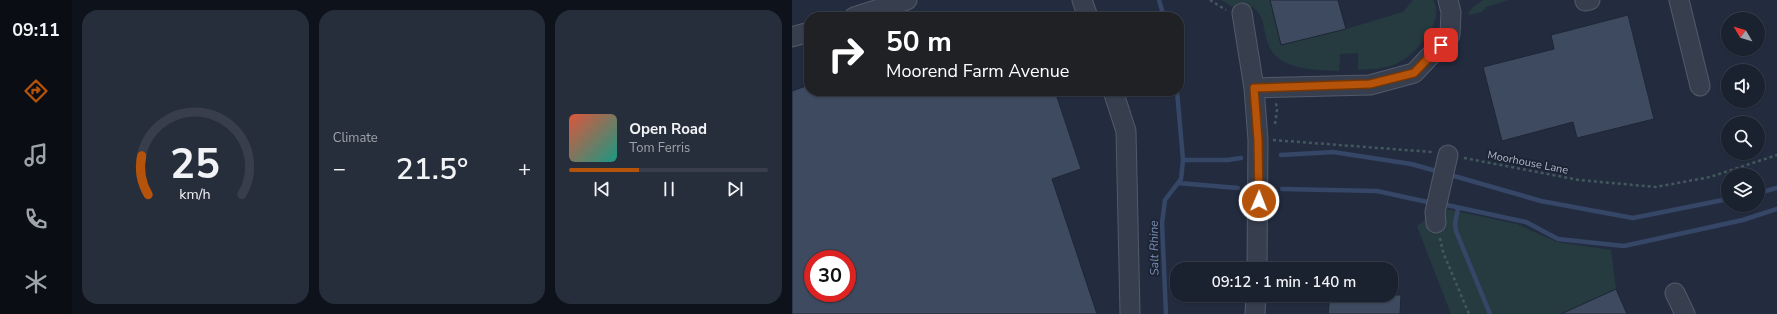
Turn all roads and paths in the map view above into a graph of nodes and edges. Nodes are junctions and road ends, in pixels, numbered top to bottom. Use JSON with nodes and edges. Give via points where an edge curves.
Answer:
{"nodes":[{"id":1,"x":907,"y":0,"type":"edge"},
{"id":2,"x":1082,"y":0,"type":"edge"},
{"id":3,"x":1448,"y":0,"type":"edge"},
{"id":4,"x":1679,"y":0,"type":"edge"},
{"id":5,"x":870,"y":12,"type":"edge"},
{"id":6,"x":1086,"y":12,"type":"edge"},
{"id":7,"x":1242,"y":13,"type":"dead end"},
{"id":8,"x":804,"y":33,"type":"edge"},
{"id":9,"x":792,"y":37,"type":"edge"},
{"id":10,"x":1700,"y":86,"type":"dead end"},
{"id":11,"x":1254,"y":88,"type":"junction"},
{"id":12,"x":1115,"y":96,"type":"edge"},
{"id":13,"x":1273,"y":140,"type":"dead end"},
{"id":14,"x":1777,"y":155,"type":"edge"},
{"id":15,"x":1447,"y":158,"type":"junction"},
{"id":16,"x":1438,"y":203,"type":"joint"},
{"id":17,"x":1257,"y":262,"type":"edge"},
{"id":18,"x":1675,"y":293,"type":"dead end"},
{"id":19,"x":1256,"y":302,"type":"edge"},
{"id":20,"x":1130,"y":314,"type":"edge"},
{"id":21,"x":1255,"y":314,"type":"edge"},
{"id":22,"x":1468,"y":314,"type":"edge"},
{"id":23,"x":1685,"y":314,"type":"edge"}],
"edges":[{"from":1,"to":5,"type":"street"},
{"from":2,"to":6,"type":"street"},
{"from":3,"to":11,"type":"street","via":[[1451,12],[1450,35],[1414,73],[1370,84]]},
{"from":4,"to":10,"type":"street"},
{"from":7,"to":11,"type":"street"},
{"from":8,"to":9,"type":"street"},
{"from":11,"to":17,"type":"street","via":[[1259,148]]},
{"from":12,"to":20,"type":"street","via":[[1127,137]]},
{"from":13,"to":15,"type":"path","name":"Moorhouse Lane","via":[[1382,147]]},
{"from":14,"to":15,"type":"path","name":"Moorhouse Lane","via":[[1710,176],[1656,187],[1578,180]]},
{"from":15,"to":16,"type":"street"},
{"from":16,"to":22,"type":"path","via":[[1443,252]]},
{"from":18,"to":23,"type":"street"},
{"from":19,"to":21,"type":"street"}]}
